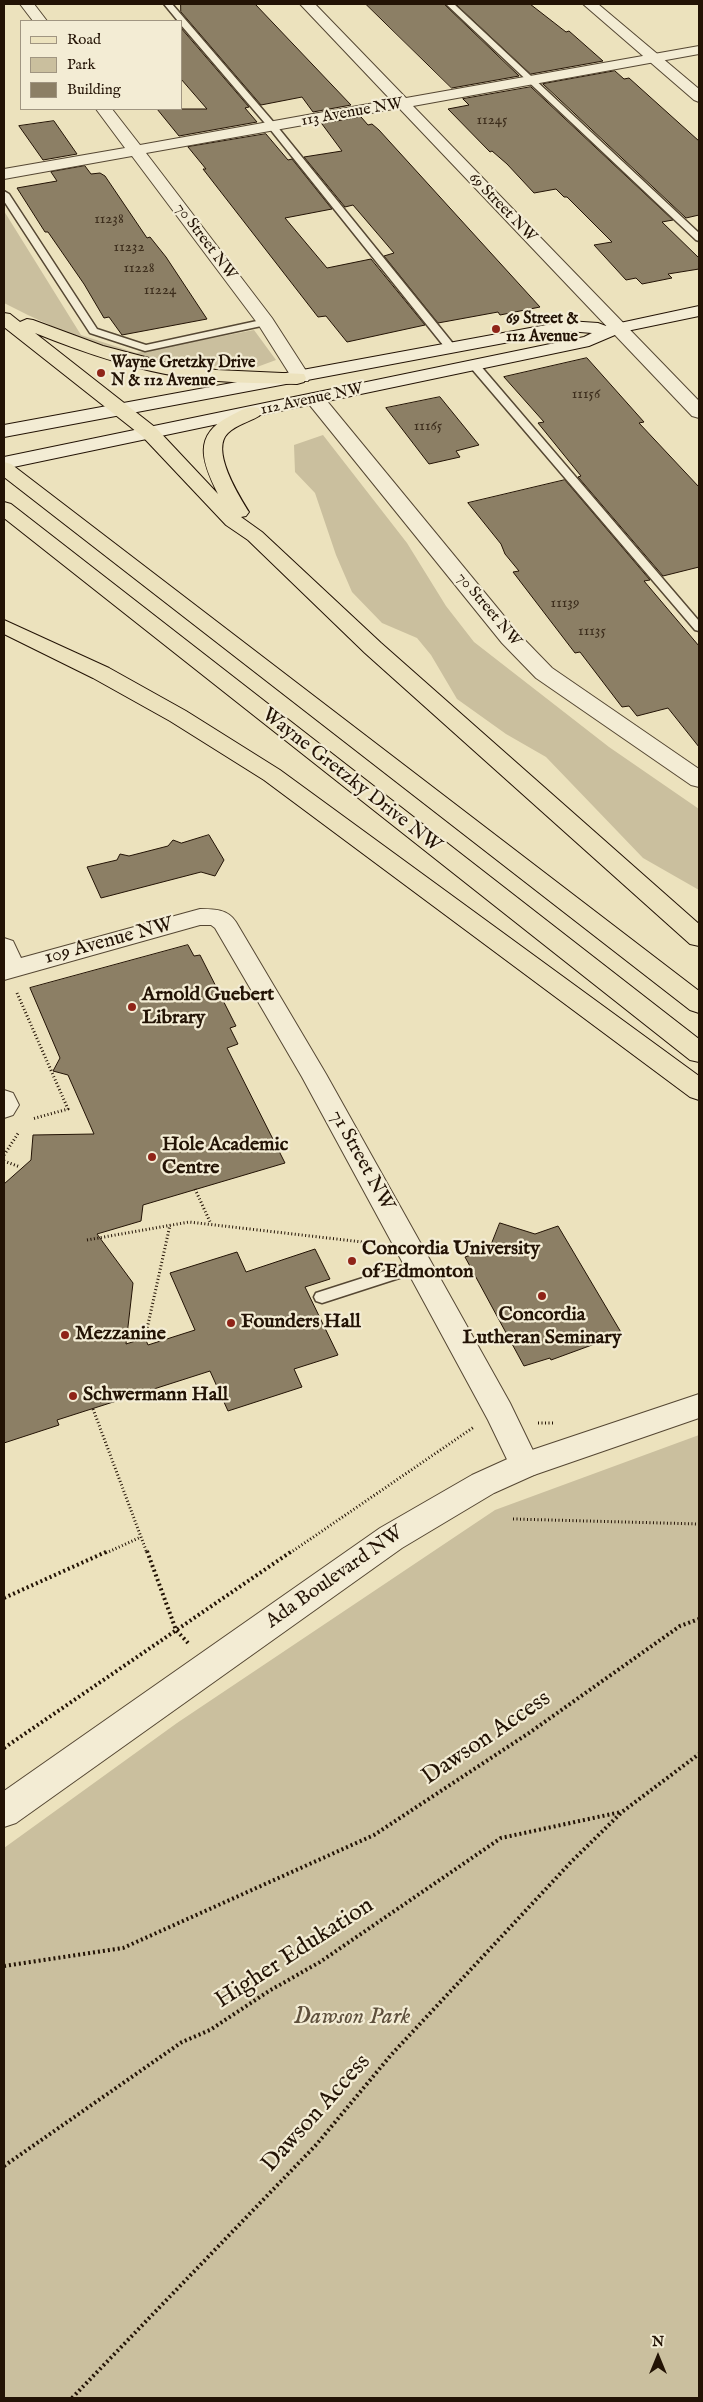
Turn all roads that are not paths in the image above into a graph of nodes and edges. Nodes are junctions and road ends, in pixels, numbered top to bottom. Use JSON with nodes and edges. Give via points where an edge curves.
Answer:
{"nodes":[{"id":1,"x":27,"y":4,"type":"edge"},
{"id":2,"x":168,"y":4,"type":"edge"},
{"id":3,"x":307,"y":4,"type":"edge"},
{"id":4,"x":450,"y":4,"type":"edge"},
{"id":5,"x":590,"y":4,"type":"edge"},
{"id":6,"x":39,"y":20,"type":"edge"},
{"id":7,"x":182,"y":20,"type":"edge"},
{"id":8,"x":182,"y":20,"type":"edge"},
{"id":9,"x":699,"y":50,"type":"edge"},
{"id":10,"x":654,"y":58,"type":"junction"},
{"id":11,"x":532,"y":80,"type":"junction"},
{"id":12,"x":699,"y":97,"type":"edge"},
{"id":13,"x":402,"y":103,"type":"junction"},
{"id":14,"x":105,"y":110,"type":"edge"},
{"id":15,"x":273,"y":127,"type":"junction"},
{"id":16,"x":136,"y":152,"type":"junction"},
{"id":17,"x":4,"y":174,"type":"edge"},
{"id":18,"x":4,"y":194,"type":"edge"},
{"id":19,"x":699,"y":238,"type":"edge"},
{"id":20,"x":699,"y":311,"type":"edge"},
{"id":21,"x":4,"y":316,"type":"edge"},
{"id":22,"x":266,"y":322,"type":"junction"},
{"id":23,"x":617,"y":328,"type":"junction"},
{"id":24,"x":451,"y":348,"type":"junction"},
{"id":25,"x":475,"y":366,"type":"junction"},
{"id":26,"x":299,"y":378,"type":"junction"},
{"id":27,"x":315,"y":399,"type":"junction"},
{"id":28,"x":121,"y":409,"type":"junction"},
{"id":29,"x":252,"y":412,"type":"junction"},
{"id":30,"x":699,"y":412,"type":"edge"},
{"id":31,"x":4,"y":431,"type":"edge"},
{"id":32,"x":149,"y":432,"type":"junction"},
{"id":33,"x":4,"y":463,"type":"edge"},
{"id":34,"x":4,"y":468,"type":"edge"},
{"id":35,"x":4,"y":508,"type":"edge"},
{"id":36,"x":255,"y":536,"type":"junction"},
{"id":37,"x":4,"y":626,"type":"edge"},
{"id":38,"x":699,"y":628,"type":"edge"},
{"id":39,"x":699,"y":780,"type":"edge"},
{"id":40,"x":215,"y":918,"type":"joint"},
{"id":41,"x":699,"y":938,"type":"edge"},
{"id":42,"x":9,"y":969,"type":"edge"},
{"id":43,"x":699,"y":1004,"type":"edge"},
{"id":44,"x":699,"y":1053,"type":"edge"},
{"id":45,"x":699,"y":1090,"type":"edge"},
{"id":46,"x":4,"y":1100,"type":"edge"},
{"id":47,"x":4,"y":1108,"type":"edge"},
{"id":48,"x":413,"y":1256,"type":"junction"},
{"id":49,"x":322,"y":1297,"type":"dead end"},
{"id":50,"x":699,"y":1406,"type":"edge"},
{"id":51,"x":525,"y":1465,"type":"junction"},
{"id":52,"x":4,"y":1810,"type":"edge"}],
"edges":[{"from":1,"to":6,"type":"street"},
{"from":2,"to":8,"type":"lane"},
{"from":3,"to":13,"type":"street","name":"69 Street NW"},
{"from":4,"to":11,"type":"lane"},
{"from":5,"to":10,"type":"street"},
{"from":7,"to":15,"type":"lane"},
{"from":9,"to":10,"type":"street","name":"113 Avenue NW"},
{"from":10,"to":11,"type":"street","name":"113 Avenue NW"},
{"from":10,"to":12,"type":"street"},
{"from":11,"to":13,"type":"street","name":"113 Avenue NW"},
{"from":11,"to":19,"type":"lane"},
{"from":13,"to":15,"type":"street","name":"113 Avenue NW"},
{"from":13,"to":23,"type":"street","name":"69 Street NW"},
{"from":14,"to":16,"type":"street","name":"70 Street NW"},
{"from":15,"to":16,"type":"street","name":"113 Avenue NW"},
{"from":15,"to":24,"type":"lane"},
{"from":16,"to":17,"type":"street","name":"113 Avenue NW"},
{"from":16,"to":22,"type":"street","name":"70 Street NW"},
{"from":18,"to":22,"type":"lane","via":[[93,331],[144,348]]},
{"from":20,"to":23,"type":"street","name":"112 Avenue NW"},
{"from":21,"to":26,"type":"main road","via":[[120,357],[169,369]]},
{"from":21,"to":28,"type":"main road"},
{"from":22,"to":26,"type":"street","name":"70 Street NW"},
{"from":23,"to":24,"type":"street","name":"112 Avenue NW","via":[[568,326]]},
{"from":23,"to":25,"type":"street","name":"112 Avenue NW","via":[[589,341]]},
{"from":23,"to":30,"type":"street","name":"69 Street NW"},
{"from":24,"to":26,"type":"street","name":"112 Avenue NW"},
{"from":25,"to":27,"type":"street","name":"112 Avenue NW"},
{"from":25,"to":38,"type":"lane"},
{"from":26,"to":28,"type":"street","name":"112 Avenue NW"},
{"from":27,"to":29,"type":"street","name":"112 Avenue NW"},
{"from":27,"to":39,"type":"street","name":"70 Street NW","via":[[510,638],[544,673]]},
{"from":28,"to":31,"type":"street","name":"112 Avenue NW"},
{"from":28,"to":32,"type":"main road"},
{"from":29,"to":32,"type":"street","name":"112 Avenue NW"},
{"from":29,"to":36,"type":"main road","via":[[218,432],[214,447],[219,478]]},
{"from":32,"to":33,"type":"street","name":"112 Avenue NW"},
{"from":32,"to":36,"type":"main road","via":[[233,521]]},
{"from":34,"to":43,"type":"main road","name":"Wayne Gretzky Drive NW"},
{"from":35,"to":44,"type":"main road","name":"Wayne Gretzky Drive NW"},
{"from":36,"to":41,"type":"main road","via":[[373,648]]},
{"from":37,"to":45,"type":"main road","via":[[101,673],[178,716],[272,775]]},
{"from":40,"to":42,"type":"street","name":"109 Avenue NW","via":[[200,917]]},
{"from":40,"to":48,"type":"street","name":"71 Street NW","via":[[227,925]]},
{"from":46,"to":47,"type":"street"},
{"from":48,"to":49,"type":"lane"},
{"from":48,"to":51,"type":"street","name":"71 Street NW"},
{"from":50,"to":51,"type":"street","name":"Ada Boulevard NW"},
{"from":51,"to":52,"type":"street","name":"Ada Boulevard NW","via":[[483,1484],[391,1538]]}]}
